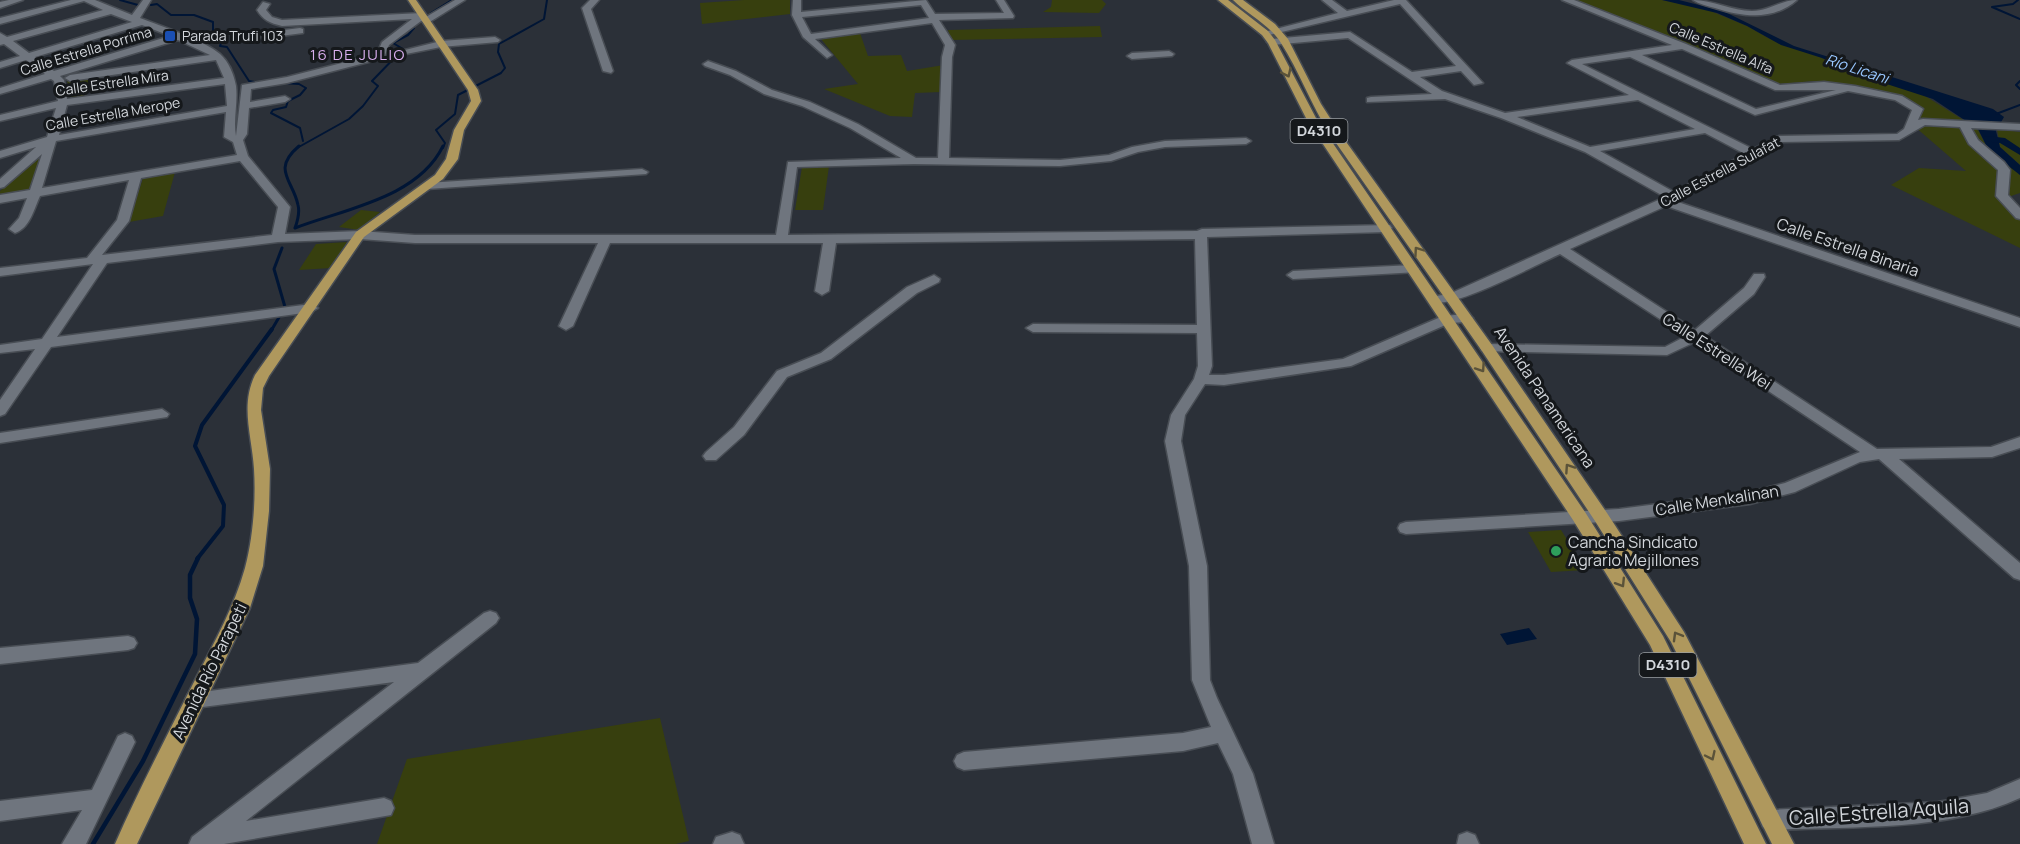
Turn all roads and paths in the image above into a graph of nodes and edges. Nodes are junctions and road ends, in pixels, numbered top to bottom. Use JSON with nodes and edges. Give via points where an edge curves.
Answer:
{"nodes":[{"id":1,"x":19,"y":0,"type":"edge"},
{"id":2,"x":81,"y":0,"type":"edge"},
{"id":3,"x":88,"y":0,"type":"edge"},
{"id":4,"x":147,"y":0,"type":"edge"},
{"id":5,"x":412,"y":0,"type":"edge"},
{"id":6,"x":444,"y":0,"type":"edge"},
{"id":7,"x":461,"y":0,"type":"edge"},
{"id":8,"x":595,"y":0,"type":"edge"},
{"id":9,"x":797,"y":0,"type":"edge"},
{"id":10,"x":1000,"y":0,"type":"edge"},
{"id":11,"x":1222,"y":0,"type":"edge"},
{"id":12,"x":1237,"y":0,"type":"edge"},
{"id":13,"x":1326,"y":0,"type":"edge"},
{"id":14,"x":1401,"y":0,"type":"edge"},
{"id":15,"x":1566,"y":0,"type":"edge"},
{"id":16,"x":1697,"y":0,"type":"edge"},
{"id":17,"x":1793,"y":0,"type":"edge"},
{"id":18,"x":923,"y":1,"type":"edge"},
{"id":19,"x":266,"y":4,"type":"dead end"},
{"id":20,"x":0,"y":5,"type":"edge"},
{"id":21,"x":111,"y":11,"type":"junction"},
{"id":22,"x":796,"y":15,"type":"junction"},
{"id":23,"x":1347,"y":15,"type":"junction"},
{"id":24,"x":422,"y":16,"type":"junction"},
{"id":25,"x":934,"y":18,"type":"junction"},
{"id":26,"x":0,"y":21,"type":"edge"},
{"id":27,"x":138,"y":21,"type":"junction"},
{"id":28,"x":314,"y":22,"type":"junction"},
{"id":29,"x":304,"y":31,"type":"junction"},
{"id":30,"x":1272,"y":35,"type":"junction"},
{"id":31,"x":180,"y":36,"type":"junction"},
{"id":32,"x":808,"y":37,"type":"junction"},
{"id":33,"x":243,"y":38,"type":"dead end"},
{"id":34,"x":2,"y":40,"type":"edge"},
{"id":35,"x":495,"y":40,"type":"dead end"},
{"id":36,"x":1285,"y":41,"type":"junction"},
{"id":37,"x":296,"y":42,"type":"dead end"},
{"id":38,"x":441,"y":44,"type":"junction"},
{"id":39,"x":1683,"y":46,"type":"junction"},
{"id":40,"x":406,"y":51,"type":"dead end"},
{"id":41,"x":1169,"y":54,"type":"dead end"},
{"id":42,"x":1632,"y":54,"type":"junction"},
{"id":43,"x":827,"y":55,"type":"dead end"},
{"id":44,"x":1132,"y":56,"type":"dead end"},
{"id":45,"x":218,"y":57,"type":"junction"},
{"id":46,"x":29,"y":58,"type":"junction"},
{"id":47,"x":708,"y":64,"type":"dead end"},
{"id":48,"x":0,"y":65,"type":"edge"},
{"id":49,"x":1461,"y":68,"type":"junction"},
{"id":50,"x":608,"y":71,"type":"dead end"},
{"id":51,"x":1409,"y":75,"type":"junction"},
{"id":52,"x":56,"y":78,"type":"junction"},
{"id":53,"x":230,"y":80,"type":"junction"},
{"id":54,"x":1478,"y":84,"type":"dead end"},
{"id":55,"x":1855,"y":89,"type":"junction"},
{"id":56,"x":0,"y":91,"type":"edge"},
{"id":57,"x":1448,"y":96,"type":"junction"},
{"id":58,"x":1638,"y":97,"type":"junction"},
{"id":59,"x":285,"y":99,"type":"dead end"},
{"id":60,"x":1371,"y":100,"type":"dead end"},
{"id":61,"x":63,"y":103,"type":"junction"},
{"id":62,"x":245,"y":106,"type":"junction"},
{"id":63,"x":233,"y":108,"type":"junction"},
{"id":64,"x":1505,"y":116,"type":"junction"},
{"id":65,"x":0,"y":118,"type":"edge"},
{"id":66,"x":1967,"y":124,"type":"junction"},
{"id":67,"x":2017,"y":127,"type":"edge"},
{"id":68,"x":1909,"y":129,"type":"junction"},
{"id":69,"x":1706,"y":130,"type":"junction"},
{"id":70,"x":52,"y":139,"type":"junction"},
{"id":71,"x":238,"y":140,"type":"junction"},
{"id":72,"x":1246,"y":141,"type":"dead end"},
{"id":73,"x":1589,"y":150,"type":"junction"},
{"id":74,"x":0,"y":153,"type":"edge"},
{"id":75,"x":1752,"y":153,"type":"junction"},
{"id":76,"x":243,"y":157,"type":"junction"},
{"id":77,"x":914,"y":161,"type":"junction"},
{"id":78,"x":943,"y":162,"type":"junction"},
{"id":79,"x":642,"y":172,"type":"dead end"},
{"id":80,"x":136,"y":175,"type":"junction"},
{"id":81,"x":0,"y":185,"type":"edge"},
{"id":82,"x":427,"y":186,"type":"junction"},
{"id":83,"x":35,"y":193,"type":"junction"},
{"id":84,"x":0,"y":199,"type":"edge"},
{"id":85,"x":1669,"y":200,"type":"junction"},
{"id":86,"x":2020,"y":215,"type":"edge"},
{"id":87,"x":1386,"y":228,"type":"junction"},
{"id":88,"x":15,"y":229,"type":"dead end"},
{"id":89,"x":1202,"y":232,"type":"dead end"},
{"id":90,"x":360,"y":235,"type":"junction"},
{"id":91,"x":278,"y":238,"type":"junction"},
{"id":92,"x":606,"y":238,"type":"junction"},
{"id":93,"x":782,"y":238,"type":"junction"},
{"id":94,"x":830,"y":239,"type":"junction"},
{"id":95,"x":1559,"y":249,"type":"junction"},
{"id":96,"x":98,"y":260,"type":"junction"},
{"id":97,"x":1413,"y":269,"type":"junction"},
{"id":98,"x":0,"y":272,"type":"edge"},
{"id":99,"x":1293,"y":275,"type":"dead end"},
{"id":100,"x":1759,"y":277,"type":"dead end"},
{"id":101,"x":934,"y":279,"type":"dead end"},
{"id":102,"x":822,"y":291,"type":"dead end"},
{"id":103,"x":1452,"y":298,"type":"junction"},
{"id":104,"x":1435,"y":300,"type":"junction"},
{"id":105,"x":302,"y":309,"type":"junction"},
{"id":106,"x":1466,"y":318,"type":"junction"},
{"id":107,"x":1448,"y":319,"type":"junction"},
{"id":108,"x":2020,"y":323,"type":"edge"},
{"id":109,"x":566,"y":326,"type":"dead end"},
{"id":110,"x":1033,"y":328,"type":"dead end"},
{"id":111,"x":1203,"y":329,"type":"junction"},
{"id":112,"x":1696,"y":336,"type":"junction"},
{"id":113,"x":45,"y":343,"type":"junction"},
{"id":114,"x":1487,"y":348,"type":"junction"},
{"id":115,"x":0,"y":349,"type":"edge"},
{"id":116,"x":1201,"y":379,"type":"junction"},
{"id":117,"x":0,"y":411,"type":"edge"},
{"id":118,"x":162,"y":414,"type":"dead end"},
{"id":119,"x":0,"y":438,"type":"edge"},
{"id":120,"x":2020,"y":442,"type":"edge"},
{"id":121,"x":1879,"y":454,"type":"junction"},
{"id":122,"x":711,"y":456,"type":"dead end"},
{"id":123,"x":1579,"y":516,"type":"junction"},
{"id":124,"x":1601,"y":517,"type":"junction"},
{"id":125,"x":1406,"y":528,"type":"dead end"},
{"id":126,"x":2020,"y":573,"type":"edge"},
{"id":127,"x":490,"y":618,"type":"dead end"},
{"id":128,"x":128,"y":643,"type":"dead end"},
{"id":129,"x":0,"y":656,"type":"edge"},
{"id":130,"x":420,"y":671,"type":"junction"},
{"id":131,"x":195,"y":700,"type":"junction"},
{"id":132,"x":1223,"y":733,"type":"junction"},
{"id":133,"x":125,"y":742,"type":"dead end"},
{"id":134,"x":964,"y":761,"type":"dead end"},
{"id":135,"x":2020,"y":788,"type":"edge"},
{"id":136,"x":98,"y":799,"type":"junction"},
{"id":137,"x":384,"y":808,"type":"dead end"},
{"id":138,"x":0,"y":811,"type":"edge"},
{"id":139,"x":1770,"y":820,"type":"junction"},
{"id":140,"x":204,"y":840,"type":"edge"},
{"id":141,"x":73,"y":844,"type":"edge"},
{"id":142,"x":126,"y":844,"type":"edge"},
{"id":143,"x":724,"y":844,"type":"edge"},
{"id":144,"x":733,"y":844,"type":"edge"},
{"id":145,"x":1263,"y":844,"type":"edge"},
{"id":146,"x":1755,"y":844,"type":"edge"},
{"id":147,"x":1784,"y":844,"type":"edge"}],
"edges":[{"from":1,"to":20,"type":"street"},
{"from":2,"to":26,"type":"street"},
{"from":3,"to":21,"type":"street"},
{"from":4,"to":27,"type":"street"},
{"from":5,"to":24,"type":"main road"},
{"from":6,"to":24,"type":"street"},
{"from":7,"to":24,"type":"street"},
{"from":8,"to":50,"type":"street","via":[[586,8]]},
{"from":9,"to":22,"type":"street"},
{"from":10,"to":25,"type":"street","via":[[1010,15]]},
{"from":11,"to":30,"type":"main road","number":"D4310"},
{"from":12,"to":30,"type":"main road","number":"D4310"},
{"from":13,"to":23,"type":"street"},
{"from":14,"to":23,"type":"street"},
{"from":14,"to":49,"type":"street"},
{"from":15,"to":39,"type":"street","name":"Calle Estrella Alfa"},
{"from":16,"to":17,"type":"street","via":[[1754,16]]},
{"from":18,"to":22,"type":"street"},
{"from":18,"to":25,"type":"street"},
{"from":19,"to":28,"type":"street","via":[[261,10],[270,21]]},
{"from":21,"to":27,"type":"street"},
{"from":21,"to":34,"type":"street"},
{"from":22,"to":32,"type":"street"},
{"from":23,"to":30,"type":"street"},
{"from":24,"to":28,"type":"street"},
{"from":24,"to":38,"type":"main road"},
{"from":24,"to":62,"type":"street","via":[[385,44],[381,56],[246,87]]},
{"from":25,"to":32,"type":"street"},
{"from":25,"to":78,"type":"street","via":[[950,45],[946,57]]},
{"from":27,"to":31,"type":"street"},
{"from":27,"to":46,"type":"street"},
{"from":28,"to":29,"type":"street"},
{"from":29,"to":33,"type":"street"},
{"from":29,"to":37,"type":"street"},
{"from":30,"to":36,"type":"street"},
{"from":30,"to":87,"type":"main road","number":"D4310","one_way":true,"via":[[1312,120]]},
{"from":31,"to":45,"type":"street"},
{"from":31,"to":52,"type":"street","name":"Calle Estrella Porrima"},
{"from":32,"to":43,"type":"street"},
{"from":34,"to":46,"type":"street"},
{"from":35,"to":38,"type":"street"},
{"from":36,"to":51,"type":"street","name":"Calle Estrella Binaria","via":[[1350,35]]},
{"from":103,"to":36,"type":"main road","name":"Avenida Panamericana","number":"D4310","one_way":true,"via":[[1334,133]]},
{"from":38,"to":40,"type":"street"},
{"from":38,"to":82,"type":"main road","name":"Avenida Río Parapeti","via":[[472,88],[476,101],[459,130],[452,159]]},
{"from":39,"to":42,"type":"street"},
{"from":39,"to":55,"type":"street","name":"Calle Estrella Alfa","via":[[1779,88],[1824,85]]},
{"from":41,"to":44,"type":"street"},
{"from":42,"to":55,"type":"street","via":[[1755,112]]},
{"from":42,"to":58,"type":"street","via":[[1572,63]]},
{"from":45,"to":52,"type":"street"},
{"from":45,"to":53,"type":"street"},
{"from":46,"to":48,"type":"street"},
{"from":46,"to":52,"type":"street"},
{"from":47,"to":77,"type":"street","via":[[854,126]]},
{"from":49,"to":51,"type":"street"},
{"from":49,"to":54,"type":"street"},
{"from":51,"to":57,"type":"street","name":"Calle Estrella Binaria"},
{"from":52,"to":56,"type":"street","name":"Calle Estrella Porrima"},
{"from":52,"to":61,"type":"street"},
{"from":53,"to":61,"type":"street","name":"Calle Estrella Mira"},
{"from":53,"to":63,"type":"street"},
{"from":55,"to":68,"type":"street","name":"Calle Estrella Alfa","via":[[1898,98],[1916,107]]},
{"from":57,"to":60,"type":"street"},
{"from":57,"to":64,"type":"street","name":"Calle Estrella Binaria"},
{"from":58,"to":64,"type":"street"},
{"from":58,"to":69,"type":"street"},
{"from":59,"to":62,"type":"street"},
{"from":61,"to":65,"type":"street","name":"Calle Estrella Mira"},
{"from":61,"to":70,"type":"street"},
{"from":62,"to":71,"type":"street"},
{"from":63,"to":70,"type":"street","name":"Calle Estrella Merope"},
{"from":63,"to":71,"type":"street","via":[[230,137]]},
{"from":64,"to":73,"type":"street","name":"Calle Estrella Binaria"},
{"from":66,"to":67,"type":"street","name":"Calle Estrella Sulafat"},
{"from":66,"to":68,"type":"street","name":"Calle Estrella Sulafat","via":[[1923,122]]},
{"from":66,"to":86,"type":"street","via":[[1973,142],[2004,170],[2002,196]]},
{"from":68,"to":75,"type":"street","name":"Calle Estrella Sulafat","via":[[1893,138],[1779,139]]},
{"from":69,"to":73,"type":"street"},
{"from":69,"to":75,"type":"street"},
{"from":70,"to":74,"type":"street","name":"Calle Estrella Merope"},
{"from":70,"to":81,"type":"street"},
{"from":70,"to":83,"type":"street"},
{"from":71,"to":76,"type":"street"},
{"from":72,"to":78,"type":"street","via":[[1165,144],[1111,158],[1060,163]]},
{"from":73,"to":85,"type":"street","name":"Calle Estrella Binaria","via":[[1630,171]]},
{"from":75,"to":85,"type":"street","name":"Calle Estrella Sulafat"},
{"from":76,"to":80,"type":"street"},
{"from":76,"to":91,"type":"street","via":[[275,199],[283,203]]},
{"from":77,"to":78,"type":"street"},
{"from":77,"to":93,"type":"street","via":[[792,164]]},
{"from":79,"to":82,"type":"street"},
{"from":80,"to":83,"type":"street"},
{"from":80,"to":96,"type":"street","via":[[123,221]]},
{"from":82,"to":90,"type":"main road","name":"Avenida Río Parapeti"},
{"from":83,"to":84,"type":"street"},
{"from":83,"to":88,"type":"street","via":[[24,219]]},
{"from":85,"to":95,"type":"street","name":"Calle Estrella Sulafat"},
{"from":85,"to":108,"type":"street","name":"Calle Estrella Binaria"},
{"from":87,"to":89,"type":"street"},
{"from":87,"to":97,"type":"main road","number":"D4310"},
{"from":90,"to":91,"type":"street"},
{"from":90,"to":92,"type":"street","via":[[415,239]]},
{"from":90,"to":105,"type":"main road","name":"Avenida Río Parapeti"},
{"from":91,"to":96,"type":"street"},
{"from":92,"to":93,"type":"street"},
{"from":92,"to":109,"type":"street"},
{"from":93,"to":94,"type":"street"},
{"from":94,"to":102,"type":"street"},
{"from":94,"to":111,"type":"street","via":[[1201,235]]},
{"from":95,"to":103,"type":"street","name":"Calle Estrella Sulafat"},
{"from":95,"to":112,"type":"street","name":"Calle Estrella Wei"},
{"from":96,"to":98,"type":"street"},
{"from":96,"to":113,"type":"street"},
{"from":97,"to":99,"type":"street"},
{"from":97,"to":104,"type":"main road","number":"D4310"},
{"from":100,"to":112,"type":"street","via":[[1749,291]]},
{"from":101,"to":122,"type":"street","via":[[912,290],[826,356],[782,374],[739,431]]},
{"from":103,"to":104,"type":"street","name":"Calle Estrella Sulafat"},
{"from":103,"to":106,"type":"main road","name":"Avenida Panamericana","number":"D4310"},
{"from":104,"to":107,"type":"main road","number":"D4310"},
{"from":105,"to":113,"type":"street"},
{"from":105,"to":131,"type":"main road","name":"Avenida Río Parapeti","via":[[256,388],[254,410],[262,470],[254,566],[241,608]]},
{"from":106,"to":107,"type":"street"},
{"from":106,"to":114,"type":"main road","name":"Avenida Panamericana","number":"D4310"},
{"from":107,"to":116,"type":"street","via":[[1346,363],[1224,380]]},
{"from":107,"to":123,"type":"main road","number":"D4310","one_way":true},
{"from":110,"to":111,"type":"street"},
{"from":111,"to":116,"type":"street","via":[[1205,366]]},
{"from":112,"to":114,"type":"street","via":[[1667,351]]},
{"from":112,"to":121,"type":"street","name":"Calle Estrella Wei"},
{"from":113,"to":115,"type":"street"},
{"from":113,"to":117,"type":"street"},
{"from":124,"to":114,"type":"main road","name":"Avenida Panamericana","number":"D4310","one_way":true},
{"from":116,"to":132,"type":"street","via":[[1178,415],[1173,441],[1198,566],[1201,680]]},
{"from":118,"to":119,"type":"street"},
{"from":120,"to":121,"type":"street","name":"Calle Menkalinan","via":[[1992,452]]},
{"from":121,"to":124,"type":"street","name":"Calle Menkalinan","via":[[1856,458],[1761,496]]},
{"from":121,"to":126,"type":"street","name":"Calle Estrella Wei"},
{"from":123,"to":124,"type":"street","name":"Calle Menkalinan"},
{"from":123,"to":125,"type":"street","name":"Calle Menkalinan"},
{"from":123,"to":146,"type":"main road","number":"D4310","one_way":true,"via":[[1657,641]]},
{"from":139,"to":124,"type":"main road","name":"Avenida Panamericana","number":"D4310","one_way":true,"via":[[1678,638]]},
{"from":127,"to":130,"type":"street"},
{"from":128,"to":129,"type":"street"},
{"from":130,"to":131,"type":"street"},
{"from":130,"to":140,"type":"street"},
{"from":131,"to":142,"type":"main road","name":"Avenida Río Parapeti"},
{"from":132,"to":134,"type":"street","via":[[1183,742]]},
{"from":132,"to":145,"type":"street","via":[[1243,774]]},
{"from":133,"to":136,"type":"street"},
{"from":135,"to":139,"type":"street","name":"Calle Estrella Aquila","via":[[1989,802],[1947,811]]},
{"from":136,"to":138,"type":"street"},
{"from":136,"to":141,"type":"street"},
{"from":137,"to":140,"type":"street"},
{"from":139,"to":147,"type":"main road","name":"Avenida Panamericana","number":"D4310"},
{"from":143,"to":144,"type":"street"}]}
